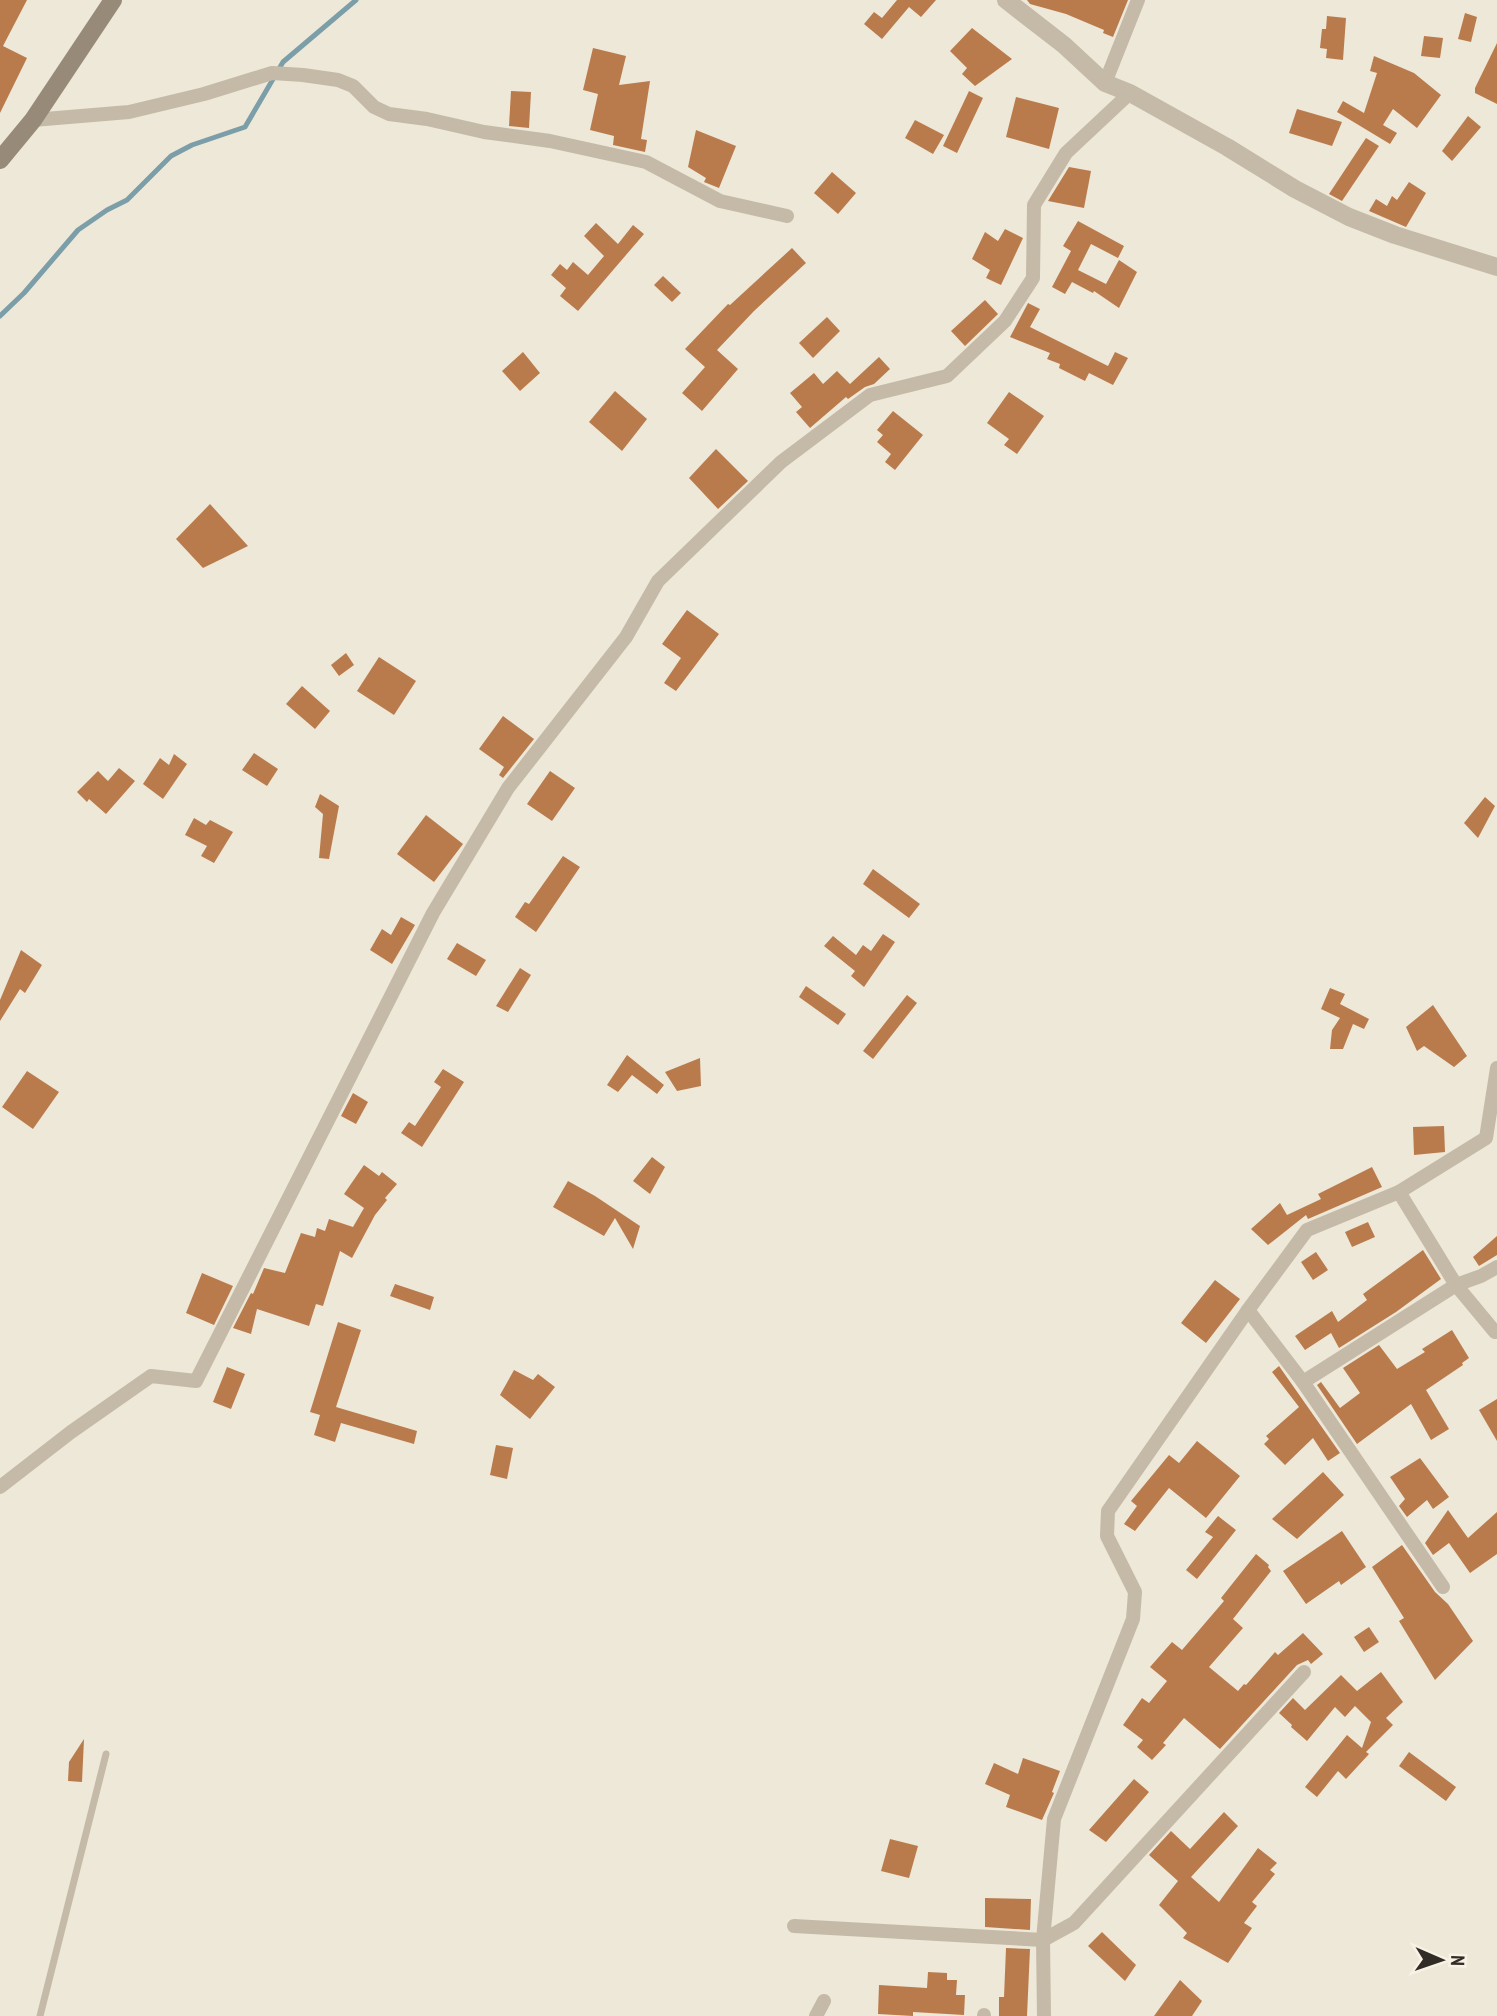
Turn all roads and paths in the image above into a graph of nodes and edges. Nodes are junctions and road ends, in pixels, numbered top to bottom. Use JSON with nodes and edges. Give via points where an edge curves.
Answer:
{"nodes":[{"id":1,"x":113,"y":0,"type":"edge"},
{"id":2,"x":1006,"y":0,"type":"edge"},
{"id":3,"x":1138,"y":0,"type":"edge"},
{"id":4,"x":1105,"y":83,"type":"junction"},
{"id":5,"x":1130,"y":93,"type":"junction"},
{"id":6,"x":33,"y":120,"type":"junction"},
{"id":7,"x":0,"y":160,"type":"edge"},
{"id":8,"x":787,"y":216,"type":"dead end"},
{"id":9,"x":1497,"y":267,"type":"edge"},
{"id":10,"x":1497,"y":1068,"type":"edge"},
{"id":11,"x":1399,"y":1192,"type":"junction"},
{"id":12,"x":1497,"y":1267,"type":"edge"},
{"id":13,"x":1456,"y":1285,"type":"junction"},
{"id":14,"x":1248,"y":1310,"type":"junction"},
{"id":15,"x":1495,"y":1332,"type":"dead end"},
{"id":16,"x":1303,"y":1382,"type":"junction"},
{"id":17,"x":0,"y":1488,"type":"edge"},
{"id":18,"x":1443,"y":1587,"type":"dead end"},
{"id":19,"x":1304,"y":1672,"type":"dead end"},
{"id":20,"x":106,"y":1754,"type":"dead end"},
{"id":21,"x":794,"y":1926,"type":"dead end"},
{"id":22,"x":1043,"y":1940,"type":"junction"},
{"id":23,"x":824,"y":2001,"type":"dead end"},
{"id":24,"x":40,"y":2016,"type":"edge"},
{"id":25,"x":816,"y":2016,"type":"edge"},
{"id":26,"x":1044,"y":2016,"type":"edge"}],
"edges":[{"from":1,"to":6,"type":"main road"},
{"from":2,"to":4,"type":"street"},
{"from":3,"to":4,"type":"street"},
{"from":4,"to":5,"type":"street"},
{"from":5,"to":9,"type":"street","via":[[1349,217]]},
{"from":5,"to":17,"type":"street","via":[[1066,153],[1034,205],[1033,278],[1005,321],[947,376],[870,395],[780,463],[658,581],[626,637],[508,788],[433,913],[196,1381],[151,1376]]},
{"from":6,"to":7,"type":"main road"},
{"from":6,"to":8,"type":"street","via":[[129,113],[272,73],[303,75],[353,86],[374,107],[389,114],[646,162],[720,201]]},
{"from":10,"to":11,"type":"street","via":[[1486,1138]]},
{"from":11,"to":13,"type":"street"},
{"from":11,"to":14,"type":"street","via":[[1307,1230]]},
{"from":12,"to":13,"type":"street"},
{"from":13,"to":15,"type":"street"},
{"from":13,"to":16,"type":"street"},
{"from":14,"to":16,"type":"street"},
{"from":14,"to":22,"type":"street","via":[[1108,1511],[1107,1535],[1135,1592],[1133,1619],[1054,1819]]},
{"from":16,"to":18,"type":"street"},
{"from":19,"to":22,"type":"street","via":[[1074,1923]]},
{"from":20,"to":24,"type":"lane"},
{"from":21,"to":22,"type":"street"},
{"from":22,"to":26,"type":"street"},
{"from":23,"to":25,"type":"street"}]}
